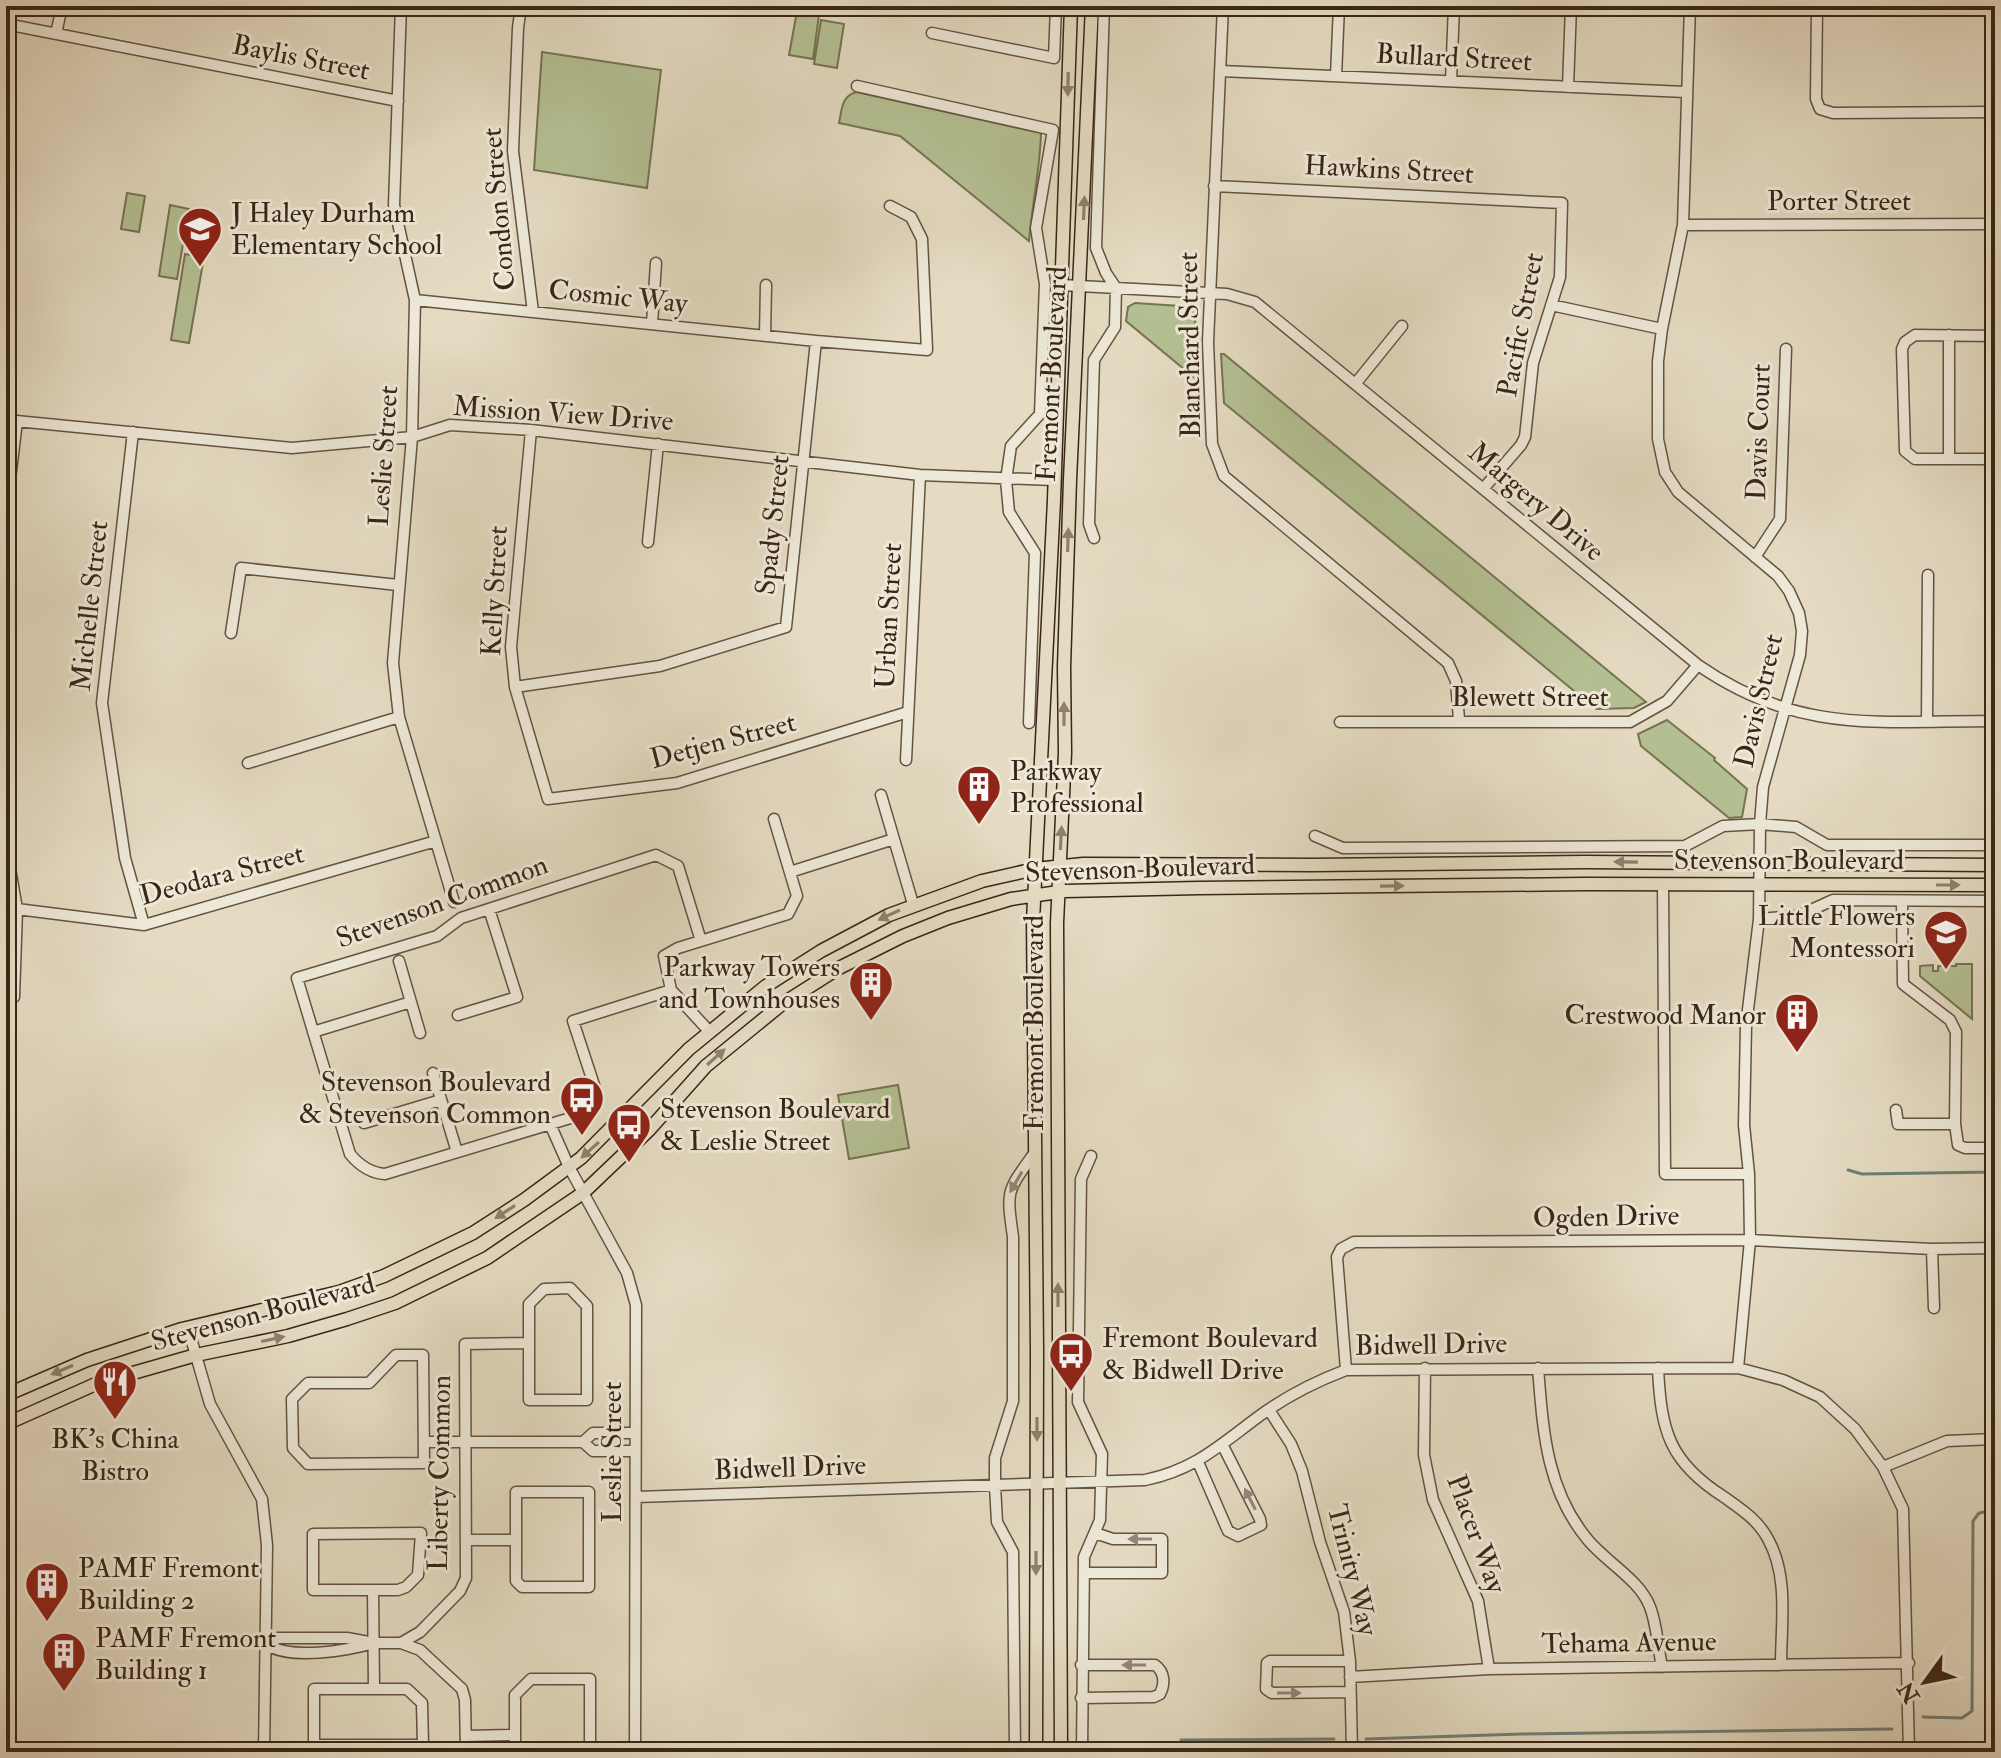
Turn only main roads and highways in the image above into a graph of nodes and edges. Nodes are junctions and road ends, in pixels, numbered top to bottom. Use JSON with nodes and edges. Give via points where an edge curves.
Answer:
{"nodes":[{"id":1,"x":1071,"y":6,"type":"edge"},
{"id":2,"x":1092,"y":6,"type":"edge"},
{"id":3,"x":1053,"y":480,"type":"junction"},
{"id":4,"x":1070,"y":480,"type":"junction"},
{"id":5,"x":1060,"y":865,"type":"junction"},
{"id":6,"x":1995,"y":865,"type":"edge"},
{"id":7,"x":1035,"y":869,"type":"junction"},
{"id":8,"x":1995,"y":885,"type":"edge"},
{"id":9,"x":1059,"y":891,"type":"junction"},
{"id":10,"x":1033,"y":895,"type":"junction"},
{"id":11,"x":6,"y":1395,"type":"edge"},
{"id":12,"x":6,"y":1424,"type":"edge"},
{"id":13,"x":1036,"y":1752,"type":"edge"},
{"id":14,"x":1061,"y":1752,"type":"edge"}],
"edges":[{"from":1,"to":3,"type":"main road","name":"Fremont Boulevard","one_way":true},
{"from":4,"to":2,"type":"main road","name":"Fremont Boulevard","one_way":true},
{"from":3,"to":4,"type":"main road","name":"Mission View Drive"},
{"from":3,"to":7,"type":"main road","name":"Fremont Boulevard"},
{"from":5,"to":4,"type":"main road","name":"Fremont Boulevard","one_way":true},
{"from":6,"to":5,"type":"main road","name":"Stevenson Boulevard","one_way":true},
{"from":5,"to":7,"type":"main road","name":"Stevenson Boulevard"},
{"from":5,"to":9,"type":"main road","name":"Fremont Boulevard"},
{"from":7,"to":10,"type":"main road","name":"Fremont Boulevard"},
{"from":7,"to":11,"type":"main road","name":"Stevenson Boulevard","one_way":true,"via":[[913,904],[766,986],[709,1031],[569,1167],[473,1233],[384,1276],[295,1304],[188,1328],[87,1360]]},
{"from":9,"to":8,"type":"main road","name":"Stevenson Boulevard","one_way":true},
{"from":9,"to":10,"type":"main road","name":"Stevenson Boulevard"},
{"from":14,"to":9,"type":"main road","name":"Fremont Boulevard","one_way":true},
{"from":12,"to":10,"type":"main road","name":"Stevenson Boulevard","one_way":true,"via":[[98,1383],[288,1336],[395,1303],[487,1258],[583,1193],[714,1058],[801,991],[926,926]]},
{"from":10,"to":13,"type":"main road","name":"Fremont Boulevard","one_way":true}]}
